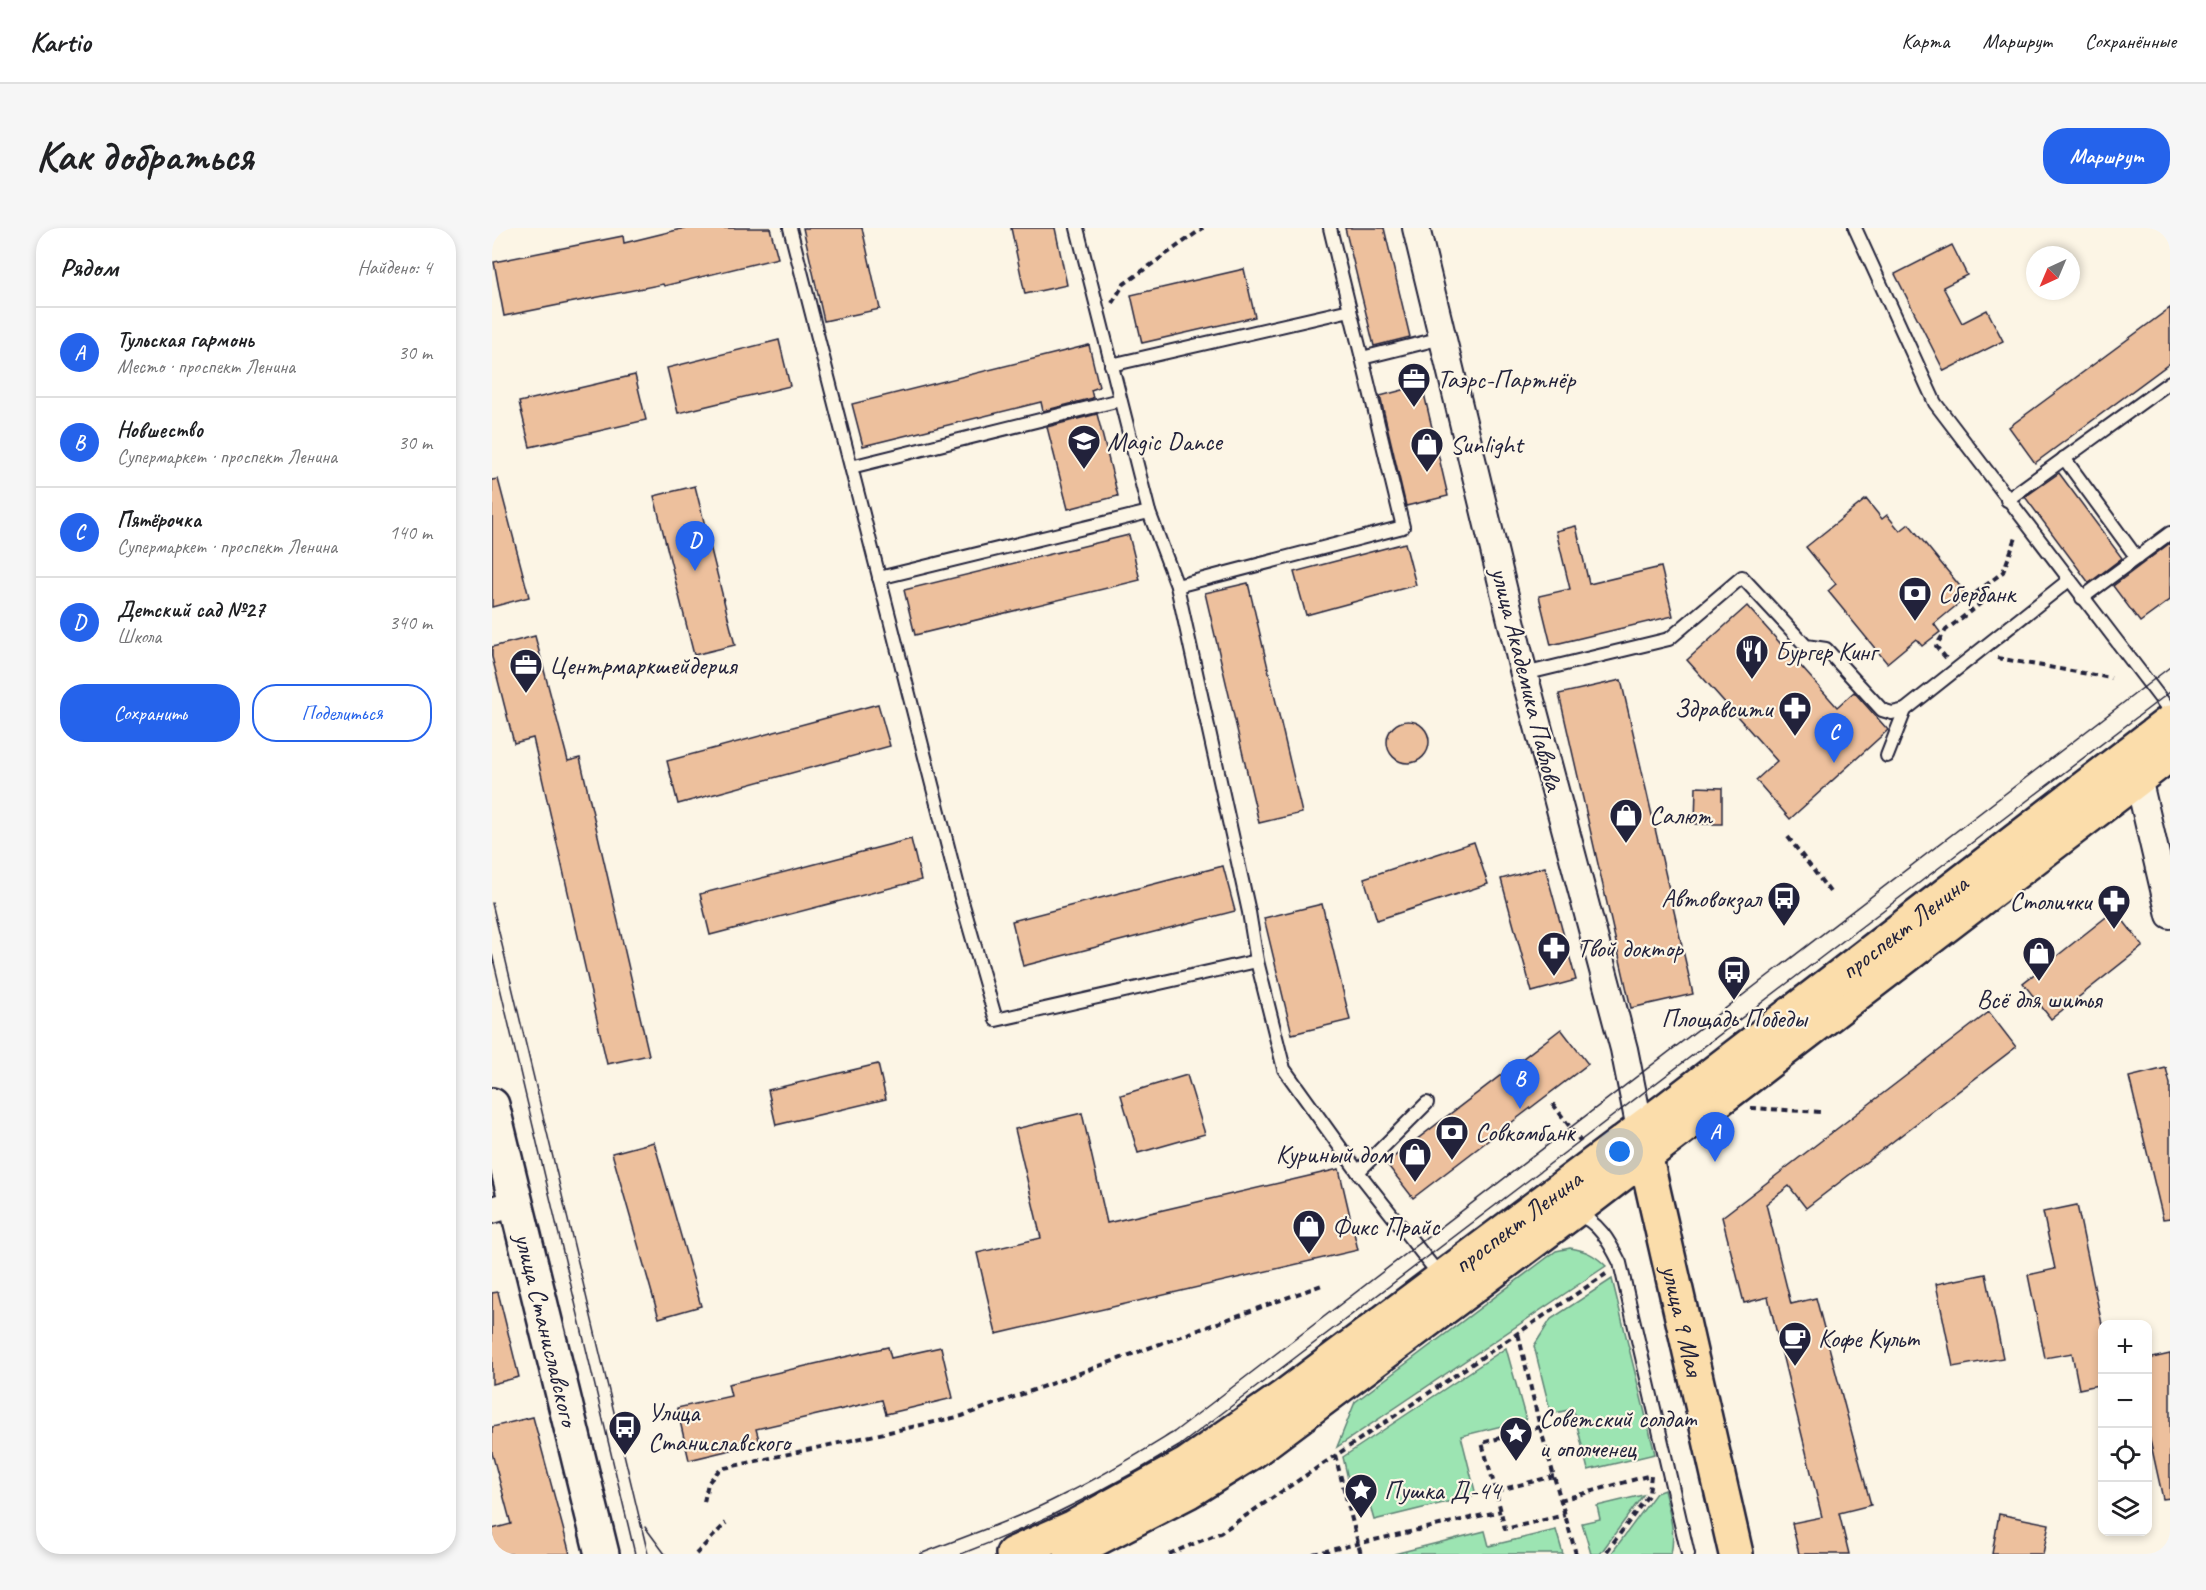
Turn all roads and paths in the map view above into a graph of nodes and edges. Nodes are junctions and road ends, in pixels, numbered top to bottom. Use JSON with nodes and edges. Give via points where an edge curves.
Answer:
{"nodes":[{"id":1,"x":790,"y":228,"type":"edge"},
{"id":2,"x":1077,"y":228,"type":"edge"},
{"id":3,"x":1203,"y":228,"type":"edge"},
{"id":4,"x":1330,"y":228,"type":"edge"},
{"id":5,"x":1416,"y":228,"type":"edge"},
{"id":6,"x":1855,"y":228,"type":"edge"},
{"id":7,"x":1350,"y":310,"type":"junction"},
{"id":8,"x":1101,"y":323,"type":"junction"},
{"id":9,"x":1442,"y":338,"type":"junction"},
{"id":10,"x":1362,"y":358,"type":"junction"},
{"id":11,"x":1111,"y":364,"type":"junction"},
{"id":12,"x":2170,"y":381,"type":"edge"},
{"id":13,"x":1120,"y":400,"type":"junction"},
{"id":14,"x":2064,"y":459,"type":"junction"},
{"id":15,"x":851,"y":467,"type":"junction"},
{"id":16,"x":2007,"y":500,"type":"junction"},
{"id":17,"x":1149,"y":512,"type":"junction"},
{"id":18,"x":2022,"y":520,"type":"junction"},
{"id":19,"x":2170,"y":533,"type":"edge"},
{"id":20,"x":2136,"y":558,"type":"junction"},
{"id":21,"x":879,"y":578,"type":"junction"},
{"id":22,"x":2069,"y":580,"type":"junction"},
{"id":23,"x":1177,"y":586,"type":"junction"},
{"id":24,"x":2082,"y":598,"type":"junction"},
{"id":25,"x":1976,"y":654,"type":"junction"},
{"id":26,"x":1956,"y":669,"type":"junction"},
{"id":27,"x":1524,"y":674,"type":"junction"},
{"id":28,"x":2111,"y":678,"type":"dead end"},
{"id":29,"x":1905,"y":710,"type":"junction"},
{"id":30,"x":2170,"y":711,"type":"edge"},
{"id":31,"x":2170,"y":723,"type":"edge"},
{"id":32,"x":2170,"y":754,"type":"edge"},
{"id":33,"x":1887,"y":756,"type":"dead end"},
{"id":34,"x":2138,"y":778,"type":"junction"},
{"id":35,"x":1788,"y":837,"type":"dead end"},
{"id":36,"x":1830,"y":892,"type":"dead end"},
{"id":37,"x":2170,"y":915,"type":"edge"},
{"id":38,"x":1257,"y":961,"type":"junction"},
{"id":39,"x":1427,"y":1103,"type":"dead end"},
{"id":40,"x":1553,"y":1104,"type":"dead end"},
{"id":41,"x":492,"y":1105,"type":"edge"},
{"id":42,"x":1750,"y":1108,"type":"dead end"},
{"id":43,"x":1821,"y":1112,"type":"dead end"},
{"id":44,"x":1642,"y":1142,"type":"junction"},
{"id":45,"x":1584,"y":1147,"type":"dead end"},
{"id":46,"x":1358,"y":1172,"type":"junction"},
{"id":47,"x":1539,"y":1206,"type":"junction"},
{"id":48,"x":504,"y":1207,"type":"edge"},
{"id":49,"x":1571,"y":1213,"type":"junction"},
{"id":50,"x":1609,"y":1272,"type":"dead end"},
{"id":51,"x":1442,"y":1279,"type":"junction"},
{"id":52,"x":1322,"y":1285,"type":"dead end"},
{"id":53,"x":1518,"y":1333,"type":"junction"},
{"id":54,"x":1540,"y":1427,"type":"junction"},
{"id":55,"x":1335,"y":1455,"type":"junction"},
{"id":56,"x":1554,"y":1476,"type":"junction"},
{"id":57,"x":1496,"y":1491,"type":"junction"},
{"id":58,"x":1560,"y":1500,"type":"junction"},
{"id":59,"x":704,"y":1502,"type":"dead end"},
{"id":60,"x":1501,"y":1511,"type":"junction"},
{"id":61,"x":1564,"y":1515,"type":"junction"},
{"id":62,"x":726,"y":1523,"type":"dead end"},
{"id":63,"x":1358,"y":1544,"type":"junction"},
{"id":64,"x":602,"y":1554,"type":"edge"},
{"id":65,"x":696,"y":1554,"type":"edge"},
{"id":66,"x":1013,"y":1554,"type":"edge"},
{"id":67,"x":1066,"y":1554,"type":"edge"},
{"id":68,"x":1169,"y":1554,"type":"edge"},
{"id":69,"x":1313,"y":1554,"type":"edge"},
{"id":70,"x":1361,"y":1554,"type":"edge"},
{"id":71,"x":1576,"y":1554,"type":"edge"},
{"id":72,"x":1605,"y":1554,"type":"edge"},
{"id":73,"x":1688,"y":1554,"type":"edge"},
{"id":74,"x":1736,"y":1554,"type":"edge"}],
"edges":[{"from":1,"to":15,"type":"lane"},
{"from":2,"to":8,"type":"lane"},
{"from":3,"to":8,"type":"path","via":[[1124,284]]},
{"from":4,"to":7,"type":"lane"},
{"from":5,"to":9,"type":"street","name":"улица Академика Павлова"},
{"from":6,"to":16,"type":"lane","via":[[1935,403]]},
{"from":7,"to":10,"type":"lane"},
{"from":7,"to":11,"type":"lane"},
{"from":8,"to":11,"type":"lane"},
{"from":9,"to":10,"type":"lane"},
{"from":9,"to":27,"type":"street","name":"улица Академика Павлова"},
{"from":10,"to":23,"type":"lane","via":[[1403,527]]},
{"from":11,"to":13,"type":"lane"},
{"from":12,"to":14,"type":"lane"},
{"from":13,"to":15,"type":"lane"},
{"from":13,"to":17,"type":"lane"},
{"from":14,"to":16,"type":"lane"},
{"from":14,"to":20,"type":"lane"},
{"from":15,"to":21,"type":"lane"},
{"from":16,"to":18,"type":"lane"},
{"from":17,"to":21,"type":"lane"},
{"from":17,"to":23,"type":"lane"},
{"from":18,"to":22,"type":"lane"},
{"from":18,"to":26,"type":"path","via":[[2003,572],[1977,592],[1985,600],[1946,630],[1936,646]]},
{"from":19,"to":20,"type":"lane"},
{"from":20,"to":24,"type":"lane"},
{"from":21,"to":38,"type":"lane","via":[[996,1020]]},
{"from":22,"to":24,"type":"lane"},
{"from":22,"to":25,"type":"lane"},
{"from":23,"to":38,"type":"lane","via":[[1250,912]]},
{"from":24,"to":30,"type":"lane"},
{"from":25,"to":26,"type":"lane"},
{"from":25,"to":28,"type":"path"},
{"from":26,"to":29,"type":"lane"},
{"from":27,"to":29,"type":"lane","via":[[1669,639],[1742,577],[1806,646],[1826,649],[1882,710]]},
{"from":27,"to":44,"type":"street","name":"улица Академика Павлова","via":[[1624,1050]]},
{"from":29,"to":33,"type":"lane"},
{"from":31,"to":44,"type":"main road","name":"проспект Ленина"},
{"from":32,"to":34,"type":"main road","name":"проспект Ленина"},
{"from":34,"to":37,"type":"street"},
{"from":34,"to":44,"type":"main road","name":"проспект Ленина"},
{"from":35,"to":36,"type":"path"},
{"from":38,"to":46,"type":"lane","via":[[1284,1069]]},
{"from":39,"to":46,"type":"lane"},
{"from":40,"to":45,"type":"path"},
{"from":41,"to":48,"type":"main road","name":"улица Станиславского"},
{"from":42,"to":43,"type":"path"},
{"from":44,"to":47,"type":"main road","name":"проспект Ленина"},
{"from":44,"to":49,"type":"main road","name":"проспект Ленина"},
{"from":44,"to":74,"type":"main road","name":"улица 9 Мая"},
{"from":46,"to":51,"type":"lane"},
{"from":47,"to":49,"type":"lane"},
{"from":47,"to":51,"type":"main road","name":"проспект Ленина"},
{"from":48,"to":64,"type":"main road","name":"улица Станиславского"},
{"from":49,"to":67,"type":"main road","name":"проспект Ленина","via":[[1252,1452],[1189,1491]]},
{"from":49,"to":73,"type":"lane","via":[[1596,1226],[1620,1263]]},
{"from":50,"to":53,"type":"path"},
{"from":51,"to":66,"type":"main road","name":"проспект Ленина","via":[[1186,1464],[1074,1527]]},
{"from":52,"to":59,"type":"path","via":[[962,1416],[720,1469],[708,1484]]},
{"from":53,"to":54,"type":"path"},
{"from":53,"to":55,"type":"path"},
{"from":54,"to":56,"type":"path"},
{"from":54,"to":57,"type":"path","via":[[1482,1443]]},
{"from":55,"to":63,"type":"path"},
{"from":55,"to":68,"type":"path","via":[[1220,1533]]},
{"from":56,"to":57,"type":"path"},
{"from":56,"to":58,"type":"path"},
{"from":57,"to":60,"type":"path"},
{"from":58,"to":61,"type":"path"},
{"from":58,"to":72,"type":"path","via":[[1651,1475],[1649,1494]]},
{"from":60,"to":61,"type":"path","via":[[1505,1529]]},
{"from":60,"to":63,"type":"path"},
{"from":61,"to":71,"type":"path"},
{"from":62,"to":65,"type":"path"},
{"from":63,"to":69,"type":"path"},
{"from":63,"to":70,"type":"path"}]}
